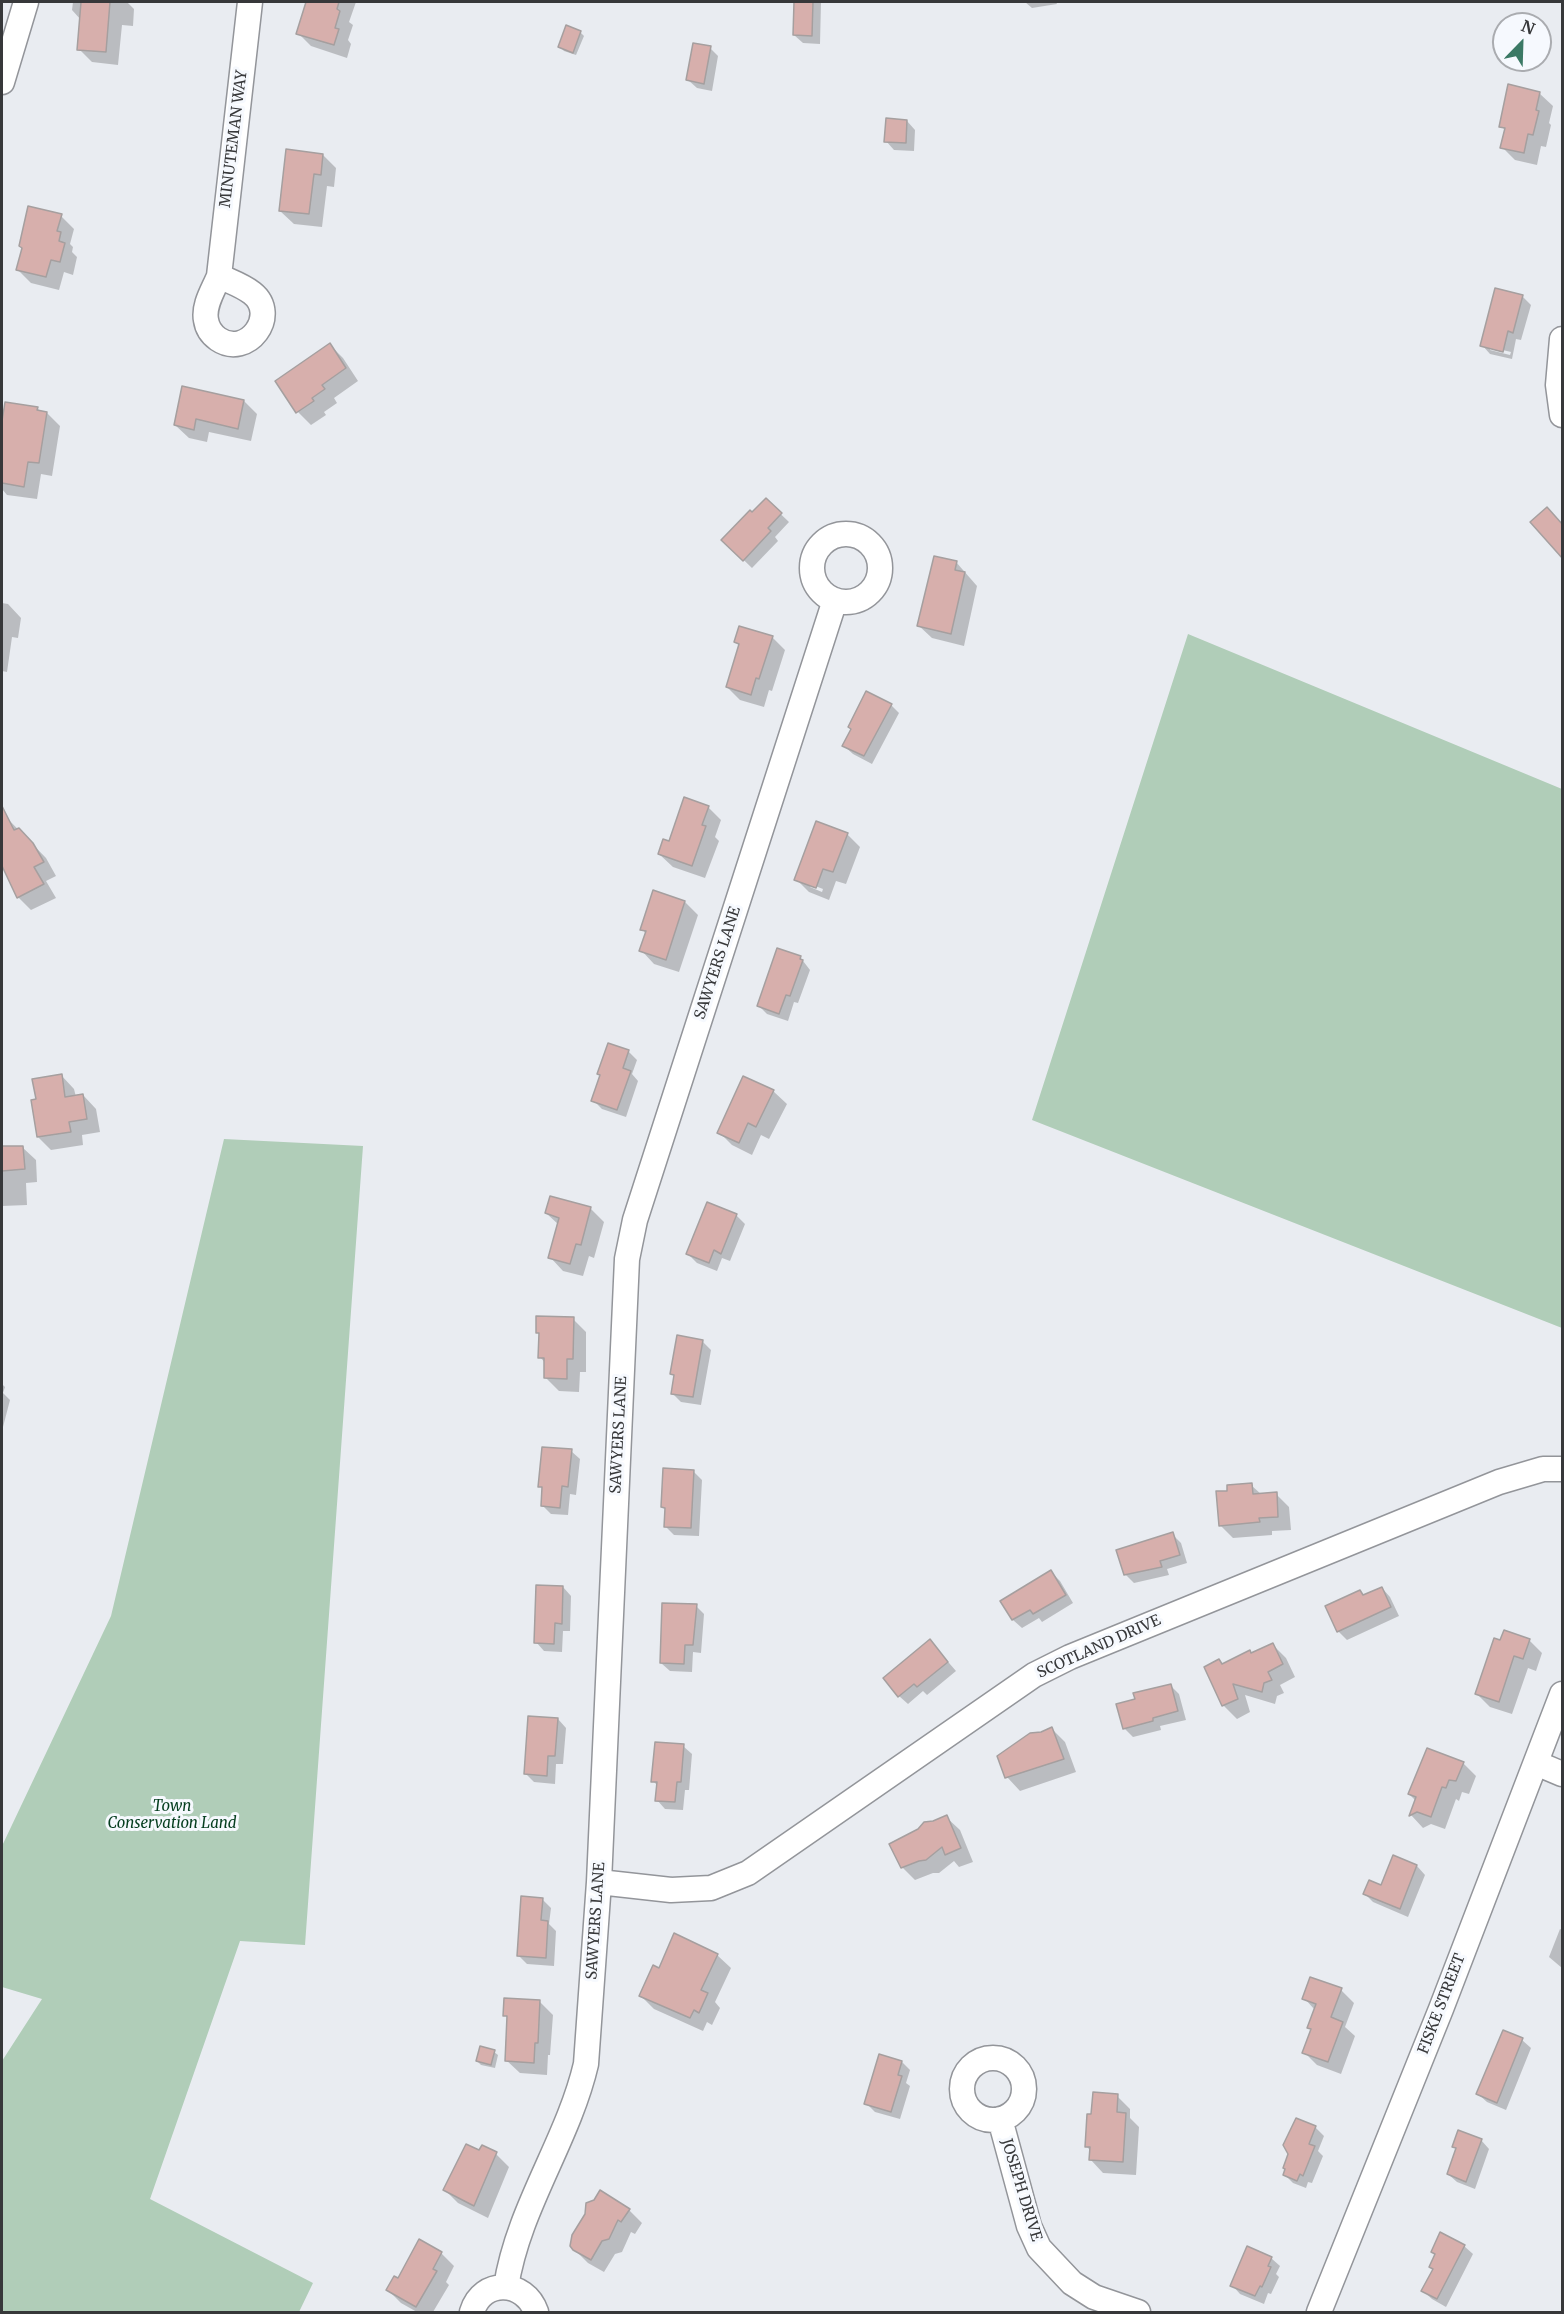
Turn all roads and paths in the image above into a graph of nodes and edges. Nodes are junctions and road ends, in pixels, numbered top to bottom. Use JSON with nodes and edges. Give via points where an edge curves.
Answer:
{"nodes":[{"id":1,"x":26,"y":2,"type":"edge"},
{"id":2,"x":250,"y":2,"type":"edge"},
{"id":3,"x":2,"y":82,"type":"edge"},
{"id":4,"x":219,"y":276,"type":"dead end"},
{"id":5,"x":1563,"y":339,"type":"edge"},
{"id":6,"x":1563,"y":415,"type":"edge"},
{"id":7,"x":835,"y":600,"type":"dead end"},
{"id":8,"x":1563,"y":1469,"type":"edge"},
{"id":9,"x":1563,"y":1694,"type":"edge"},
{"id":10,"x":1536,"y":1763,"type":"junction"},
{"id":11,"x":1563,"y":1774,"type":"edge"},
{"id":12,"x":599,"y":1882,"type":"junction"},
{"id":13,"x":1000,"y":2119,"type":"dead end"},
{"id":14,"x":506,"y":2287,"type":"junction"},
{"id":15,"x":472,"y":2313,"type":"edge"},
{"id":16,"x":536,"y":2313,"type":"edge"},
{"id":17,"x":1138,"y":2313,"type":"edge"},
{"id":18,"x":1319,"y":2313,"type":"edge"}],
"edges":[{"from":1,"to":3,"type":"street"},
{"from":2,"to":4,"type":"street","name":"MINUTEMAN WAY"},
{"from":5,"to":6,"type":"street","via":[[1558,385]]},
{"from":7,"to":12,"type":"street","name":"SAWYERS LANE","via":[[635,1220],[627,1259]]},
{"from":8,"to":12,"type":"street","name":"SCOTLAND DRIVE","via":[[1543,1469],[1499,1482],[1043,1670],[748,1873],[711,1888],[671,1890]]},
{"from":9,"to":10,"type":"street","name":"FISKE STREET"},
{"from":10,"to":11,"type":"street"},
{"from":10,"to":18,"type":"street","name":"FISKE STREET"},
{"from":12,"to":14,"type":"street","name":"SAWYERS LANE","via":[[581,2087],[524,2226]]},
{"from":13,"to":17,"type":"street","name":"JOSEPH DRIVE","via":[[1029,2226],[1039,2248],[1072,2283],[1094,2297]]},
{"from":14,"to":15,"type":"street","via":[[485,2292]]},
{"from":14,"to":16,"type":"street","via":[[526,2295]]}]}
